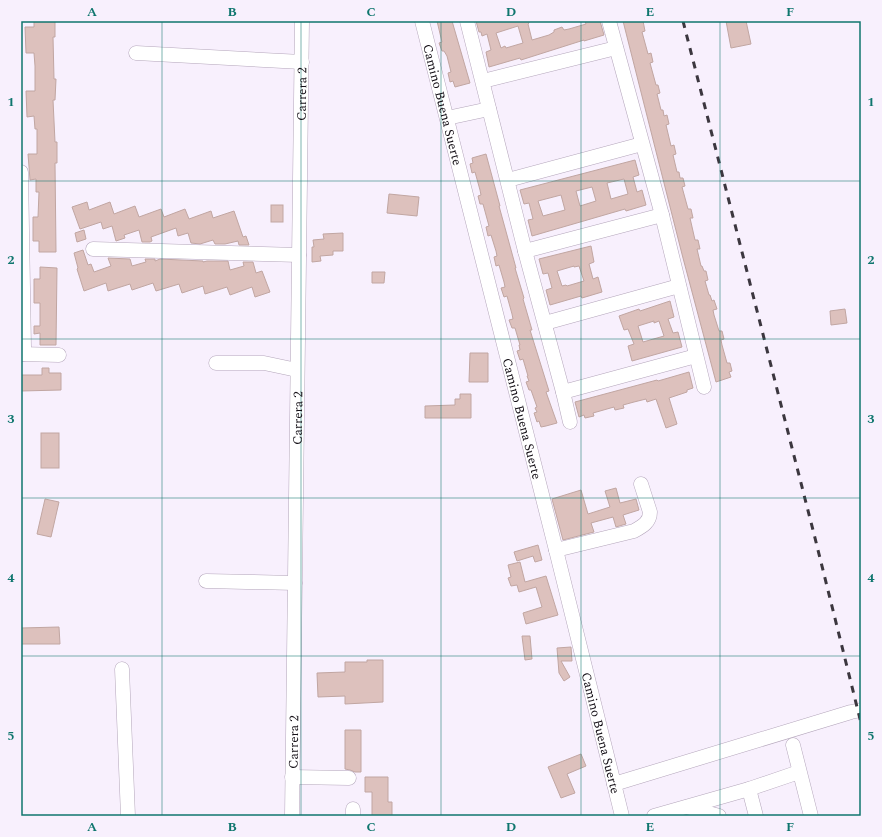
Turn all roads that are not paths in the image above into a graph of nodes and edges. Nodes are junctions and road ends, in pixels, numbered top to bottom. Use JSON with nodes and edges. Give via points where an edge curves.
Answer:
{"nodes":[{"id":1,"x":302,"y":21,"type":"edge"},
{"id":2,"x":422,"y":21,"type":"edge"},
{"id":3,"x":467,"y":21,"type":"edge"},
{"id":4,"x":609,"y":21,"type":"edge"},
{"id":5,"x":616,"y":48,"type":"junction"},
{"id":6,"x":136,"y":54,"type":"dead end"},
{"id":7,"x":302,"y":62,"type":"junction"},
{"id":8,"x":483,"y":81,"type":"junction"},
{"id":9,"x":489,"y":109,"type":"junction"},
{"id":10,"x":447,"y":118,"type":"junction"},
{"id":11,"x":642,"y":144,"type":"junction"},
{"id":12,"x":21,"y":172,"type":"edge"},
{"id":13,"x":508,"y":180,"type":"junction"},
{"id":14,"x":662,"y":215,"type":"junction"},
{"id":15,"x":93,"y":249,"type":"dead end"},
{"id":16,"x":525,"y":251,"type":"junction"},
{"id":17,"x":299,"y":255,"type":"junction"},
{"id":18,"x":679,"y":286,"type":"junction"},
{"id":19,"x":545,"y":322,"type":"junction"},
{"id":20,"x":22,"y":354,"type":"edge"},
{"id":21,"x":59,"y":356,"type":"dead end"},
{"id":22,"x":696,"y":356,"type":"junction"},
{"id":23,"x":216,"y":363,"type":"dead end"},
{"id":24,"x":297,"y":370,"type":"junction"},
{"id":25,"x":704,"y":387,"type":"dead end"},
{"id":26,"x":563,"y":392,"type":"junction"},
{"id":27,"x":570,"y":422,"type":"dead end"},
{"id":28,"x":641,"y":484,"type":"dead end"},
{"id":29,"x":556,"y":550,"type":"junction"},
{"id":30,"x":206,"y":581,"type":"dead end"},
{"id":31,"x":295,"y":582,"type":"junction"},
{"id":32,"x":122,"y":669,"type":"dead end"},
{"id":33,"x":861,"y":710,"type":"edge"},
{"id":34,"x":792,"y":745,"type":"dead end"},
{"id":35,"x":799,"y":772,"type":"junction"},
{"id":36,"x":292,"y":776,"type":"junction"},
{"id":37,"x":349,"y":778,"type":"dead end"},
{"id":38,"x":614,"y":784,"type":"junction"},
{"id":39,"x":749,"y":789,"type":"junction"},
{"id":40,"x":686,"y":807,"type":"junction"},
{"id":41,"x":128,"y":816,"type":"edge"},
{"id":42,"x":292,"y":816,"type":"edge"},
{"id":43,"x":622,"y":816,"type":"edge"},
{"id":44,"x":654,"y":816,"type":"edge"},
{"id":45,"x":719,"y":816,"type":"edge"},
{"id":46,"x":756,"y":816,"type":"edge"},
{"id":47,"x":810,"y":816,"type":"edge"}],
"edges":[{"from":1,"to":7,"type":"street","name":"Carrera 2"},
{"from":2,"to":10,"type":"street","name":"Camino Buena Suerte"},
{"from":3,"to":8,"type":"street"},
{"from":4,"to":5,"type":"street"},
{"from":5,"to":8,"type":"street"},
{"from":5,"to":11,"type":"street"},
{"from":6,"to":7,"type":"street"},
{"from":7,"to":17,"type":"street","name":"Carrera 2"},
{"from":8,"to":9,"type":"street"},
{"from":9,"to":10,"type":"street"},
{"from":9,"to":13,"type":"street"},
{"from":10,"to":29,"type":"street","name":"Camino Buena Suerte"},
{"from":11,"to":13,"type":"street"},
{"from":11,"to":14,"type":"street"},
{"from":12,"to":20,"type":"street","via":[[24,347]]},
{"from":13,"to":16,"type":"street"},
{"from":14,"to":16,"type":"street"},
{"from":14,"to":18,"type":"street"},
{"from":15,"to":17,"type":"street"},
{"from":16,"to":19,"type":"street"},
{"from":17,"to":24,"type":"street","name":"Carrera 2"},
{"from":18,"to":19,"type":"street"},
{"from":18,"to":22,"type":"street"},
{"from":19,"to":26,"type":"street"},
{"from":20,"to":21,"type":"street"},
{"from":22,"to":25,"type":"street"},
{"from":22,"to":26,"type":"street"},
{"from":23,"to":24,"type":"street","via":[[264,363]]},
{"from":24,"to":31,"type":"street","name":"Carrera 2"},
{"from":26,"to":27,"type":"street"},
{"from":28,"to":29,"type":"street","via":[[650,512],[646,524],[634,531]]},
{"from":29,"to":38,"type":"street","name":"Camino Buena Suerte"},
{"from":30,"to":31,"type":"street"},
{"from":31,"to":36,"type":"street","name":"Carrera 2"},
{"from":32,"to":41,"type":"street"},
{"from":33,"to":38,"type":"street"},
{"from":34,"to":35,"type":"street"},
{"from":35,"to":39,"type":"street"},
{"from":35,"to":47,"type":"street"},
{"from":36,"to":37,"type":"street"},
{"from":36,"to":42,"type":"street","name":"Carrera 2"},
{"from":38,"to":43,"type":"street","name":"Camino Buena Suerte"},
{"from":39,"to":40,"type":"street"},
{"from":39,"to":46,"type":"street"},
{"from":40,"to":44,"type":"street"},
{"from":40,"to":45,"type":"street"}]}
